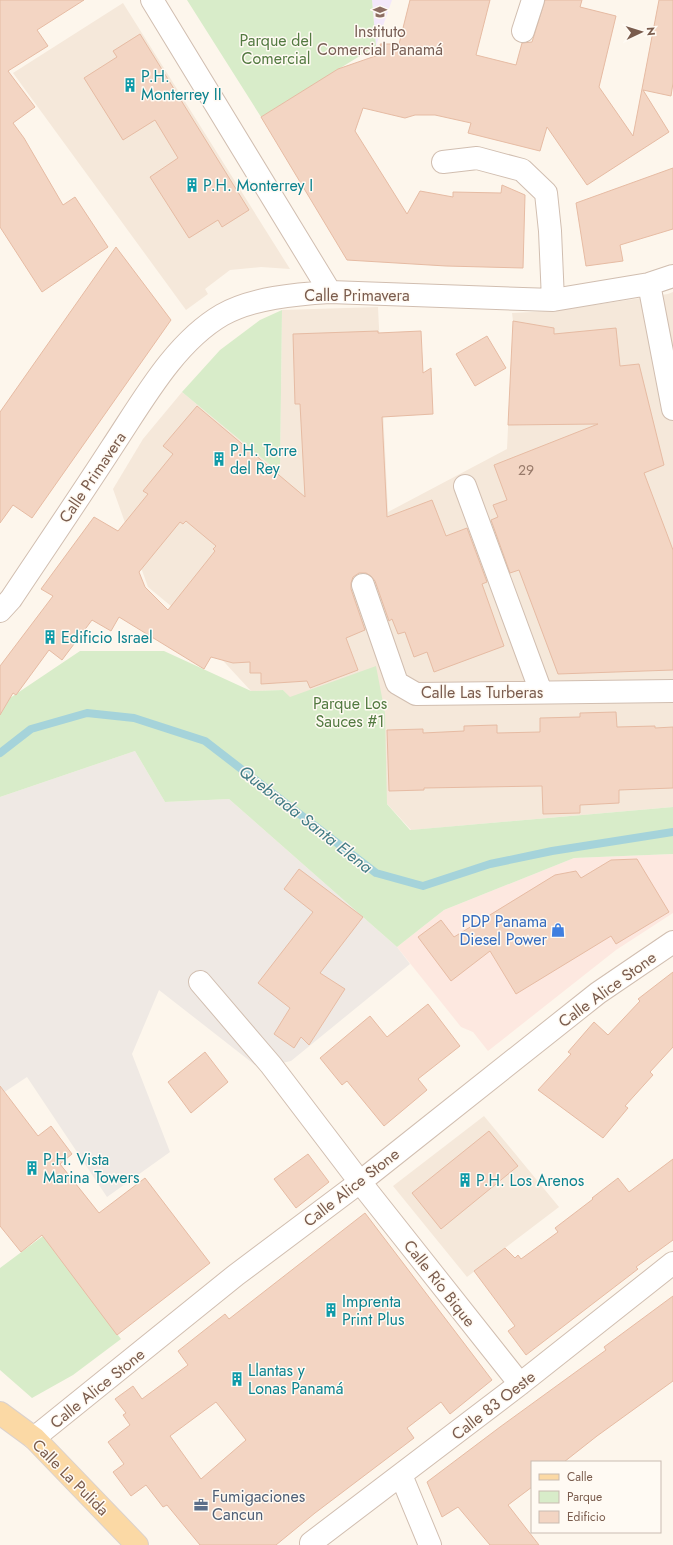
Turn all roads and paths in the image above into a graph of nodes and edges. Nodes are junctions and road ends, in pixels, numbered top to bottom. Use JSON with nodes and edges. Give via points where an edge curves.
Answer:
{"nodes":[{"id":1,"x":152,"y":0,"type":"edge"},
{"id":2,"x":533,"y":0,"type":"edge"},
{"id":3,"x":524,"y":31,"type":"dead end"},
{"id":4,"x":443,"y":162,"type":"dead end"},
{"id":5,"x":673,"y":276,"type":"edge"},
{"id":6,"x":649,"y":284,"type":"junction"},
{"id":7,"x":330,"y":292,"type":"junction"},
{"id":8,"x":553,"y":300,"type":"junction"},
{"id":9,"x":673,"y":409,"type":"edge"},
{"id":10,"x":465,"y":486,"type":"dead end"},
{"id":11,"x":362,"y":585,"type":"dead end"},
{"id":12,"x":0,"y":611,"type":"edge"},
{"id":13,"x":673,"y":690,"type":"edge"},
{"id":14,"x":541,"y":692,"type":"junction"},
{"id":15,"x":673,"y":942,"type":"edge"},
{"id":16,"x":200,"y":982,"type":"dead end"},
{"id":17,"x":360,"y":1182,"type":"junction"},
{"id":18,"x":673,"y":1263,"type":"edge"},
{"id":19,"x":520,"y":1384,"type":"junction"},
{"id":20,"x":0,"y":1414,"type":"edge"},
{"id":21,"x":34,"y":1438,"type":"junction"},
{"id":22,"x":401,"y":1475,"type":"junction"},
{"id":23,"x":311,"y":1543,"type":"dead end"},
{"id":24,"x":137,"y":1545,"type":"edge"},
{"id":25,"x":430,"y":1545,"type":"edge"}],
"edges":[{"from":1,"to":7,"type":"street"},
{"from":2,"to":3,"type":"street"},
{"from":4,"to":8,"type":"street","via":[[477,158],[522,170],[546,193]]},
{"from":5,"to":6,"type":"street","name":"Calle Primavera"},
{"from":6,"to":8,"type":"street","name":"Calle Primavera"},
{"from":6,"to":9,"type":"street"},
{"from":7,"to":8,"type":"street","name":"Calle Primavera"},
{"from":7,"to":12,"type":"street","name":"Calle Primavera","via":[[295,294],[254,303],[222,315],[194,335],[163,372],[11,599]]},
{"from":10,"to":14,"type":"street"},
{"from":11,"to":14,"type":"street","name":"Calle Las Turberas","via":[[397,683],[416,694]]},
{"from":13,"to":14,"type":"street","name":"Calle Las Turberas"},
{"from":15,"to":17,"type":"street","name":"Calle Alice Stone","via":[[598,993]]},
{"from":16,"to":17,"type":"street","name":"Calle Río Bique","via":[[271,1065]]},
{"from":17,"to":19,"type":"street","name":"Calle Río Bique"},
{"from":17,"to":21,"type":"street","name":"Calle Alice Stone","via":[[236,1275]]},
{"from":18,"to":19,"type":"street","name":"Calle 83 Oeste"},
{"from":19,"to":22,"type":"street","name":"Calle 83 Oeste"},
{"from":20,"to":21,"type":"main road","name":"Calle La Pulida"},
{"from":21,"to":24,"type":"main road","name":"Calle La Pulida"},
{"from":22,"to":23,"type":"street","name":"Calle 83 Oeste"},
{"from":22,"to":25,"type":"street"}]}
